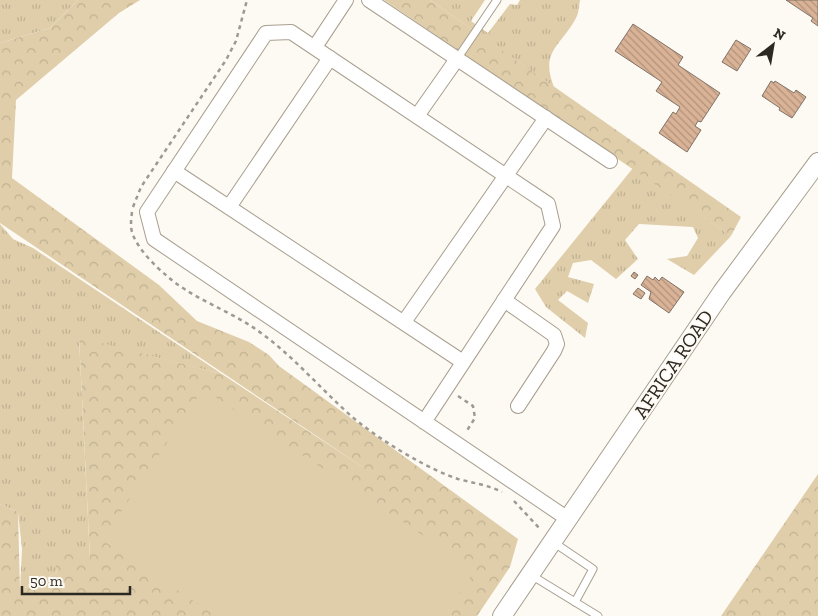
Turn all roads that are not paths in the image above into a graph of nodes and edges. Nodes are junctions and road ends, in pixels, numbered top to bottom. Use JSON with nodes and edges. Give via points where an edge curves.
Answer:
{"nodes":[{"id":1,"x":346,"y":0,"type":"edge"},
{"id":2,"x":369,"y":0,"type":"edge"},
{"id":3,"x":496,"y":0,"type":"edge"},
{"id":4,"x":314,"y":47,"type":"junction"},
{"id":5,"x":330,"y":58,"type":"junction"},
{"id":6,"x":457,"y":58,"type":"junction"},
{"id":7,"x":417,"y":116,"type":"junction"},
{"id":8,"x":546,"y":118,"type":"junction"},
{"id":9,"x":610,"y":160,"type":"dead end"},
{"id":10,"x":818,"y":162,"type":"edge"},
{"id":11,"x":174,"y":171,"type":"junction"},
{"id":12,"x":506,"y":175,"type":"junction"},
{"id":13,"x":229,"y":207,"type":"junction"},
{"id":14,"x":504,"y":300,"type":"junction"},
{"id":15,"x":404,"y":322,"type":"junction"},
{"id":16,"x":463,"y":362,"type":"junction"},
{"id":17,"x":518,"y":406,"type":"dead end"},
{"id":18,"x":424,"y":422,"type":"junction"},
{"id":19,"x":568,"y":519,"type":"junction"},
{"id":20,"x":547,"y":536,"type":"junction"},
{"id":21,"x":532,"y":572,"type":"junction"},
{"id":22,"x":574,"y":602,"type":"junction"},
{"id":23,"x":502,"y":616,"type":"edge"},
{"id":24,"x":598,"y":616,"type":"edge"}],
"edges":[{"from":1,"to":4,"type":"street"},
{"from":2,"to":6,"type":"street"},
{"from":3,"to":6,"type":"lane"},
{"from":4,"to":5,"type":"street"},
{"from":4,"to":11,"type":"street","via":[[292,32],[266,33]]},
{"from":5,"to":7,"type":"street"},
{"from":5,"to":13,"type":"street"},
{"from":6,"to":7,"type":"street"},
{"from":6,"to":8,"type":"street"},
{"from":7,"to":12,"type":"street"},
{"from":8,"to":9,"type":"street"},
{"from":8,"to":12,"type":"street"},
{"from":10,"to":19,"type":"street","name":"AFRICA ROAD","via":[[722,292]]},
{"from":11,"to":13,"type":"street"},
{"from":11,"to":18,"type":"street","via":[[147,212],[154,240]]},
{"from":12,"to":14,"type":"street","via":[[548,204],[553,226]]},
{"from":12,"to":15,"type":"street"},
{"from":13,"to":15,"type":"street"},
{"from":14,"to":16,"type":"street"},
{"from":14,"to":17,"type":"street","via":[[554,335],[557,344]]},
{"from":15,"to":16,"type":"street"},
{"from":16,"to":18,"type":"street"},
{"from":18,"to":19,"type":"street"},
{"from":19,"to":20,"type":"street","name":"AFRICA ROAD"},
{"from":20,"to":21,"type":"street","name":"AFRICA ROAD"},
{"from":20,"to":22,"type":"lane","via":[[593,569]]},
{"from":21,"to":22,"type":"lane"},
{"from":21,"to":23,"type":"street","name":"AFRICA ROAD"},
{"from":22,"to":24,"type":"lane"}]}
